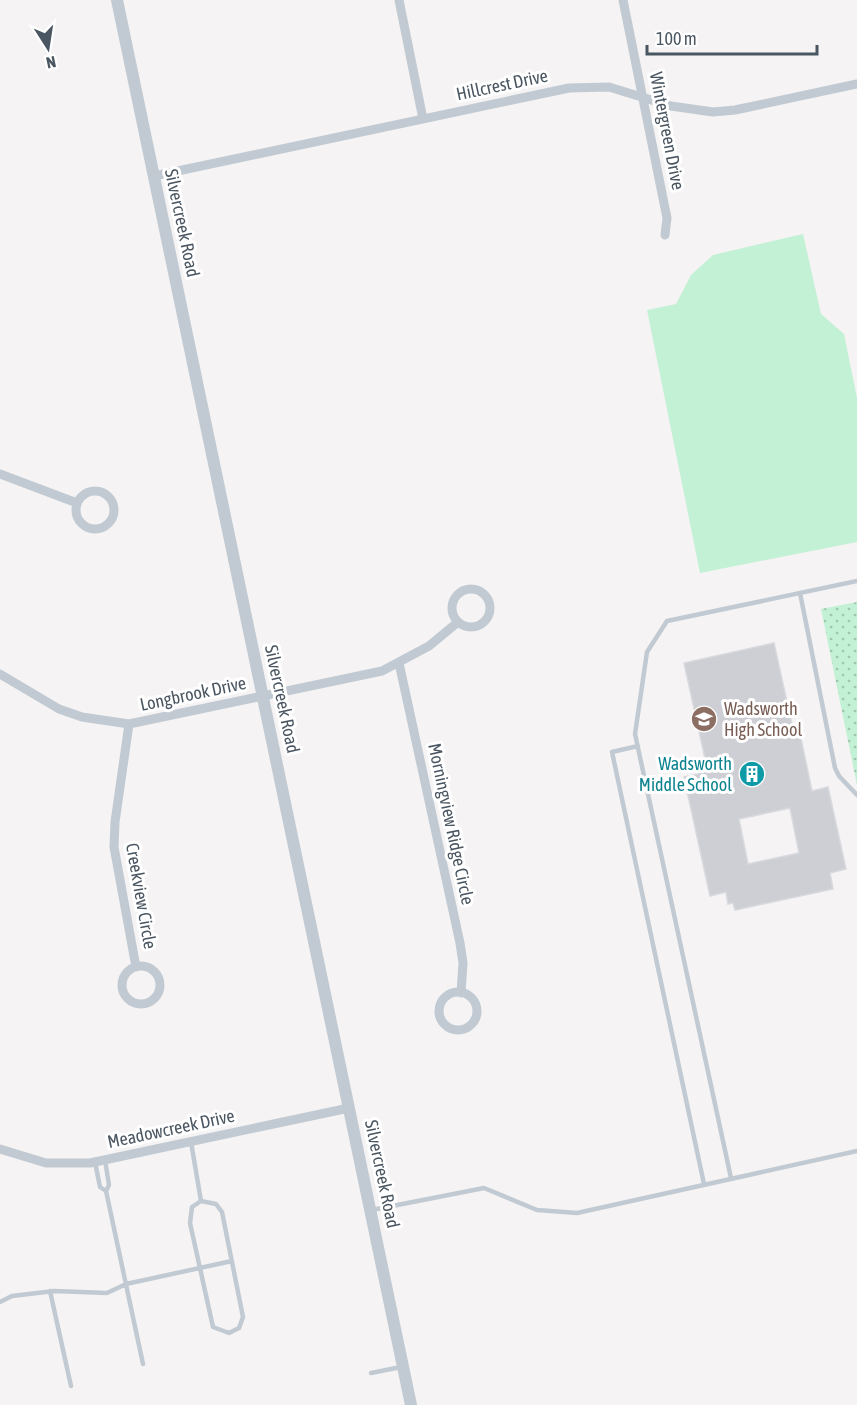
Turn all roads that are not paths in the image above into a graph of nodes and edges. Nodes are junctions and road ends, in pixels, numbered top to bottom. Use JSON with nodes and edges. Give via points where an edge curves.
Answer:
{"nodes":[{"id":1,"x":117,"y":0,"type":"edge"},
{"id":2,"x":399,"y":0,"type":"edge"},
{"id":3,"x":623,"y":0,"type":"edge"},
{"id":4,"x":857,"y":84,"type":"edge"},
{"id":5,"x":643,"y":95,"type":"junction"},
{"id":6,"x":423,"y":119,"type":"junction"},
{"id":7,"x":154,"y":176,"type":"junction"},
{"id":8,"x":665,"y":234,"type":"dead end"},
{"id":9,"x":0,"y":474,"type":"edge"},
{"id":10,"x":77,"y":503,"type":"junction"},
{"id":11,"x":857,"y":581,"type":"edge"},
{"id":12,"x":800,"y":593,"type":"junction"},
{"id":13,"x":458,"y":622,"type":"junction"},
{"id":14,"x":399,"y":663,"type":"junction"},
{"id":15,"x":0,"y":674,"type":"edge"},
{"id":16,"x":263,"y":696,"type":"junction"},
{"id":17,"x":129,"y":723,"type":"junction"},
{"id":18,"x":638,"y":746,"type":"junction"},
{"id":19,"x":857,"y":795,"type":"edge"},
{"id":20,"x":136,"y":967,"type":"junction"},
{"id":21,"x":461,"y":993,"type":"junction"},
{"id":22,"x":349,"y":1108,"type":"junction"},
{"id":23,"x":191,"y":1142,"type":"junction"},
{"id":24,"x":0,"y":1149,"type":"edge"},
{"id":25,"x":857,"y":1151,"type":"edge"},
{"id":26,"x":105,"y":1160,"type":"junction"},
{"id":27,"x":95,"y":1162,"type":"junction"},
{"id":28,"x":731,"y":1178,"type":"junction"},
{"id":29,"x":704,"y":1184,"type":"junction"},
{"id":30,"x":106,"y":1191,"type":"junction"},
{"id":31,"x":201,"y":1201,"type":"junction"},
{"id":32,"x":371,"y":1210,"type":"junction"},
{"id":33,"x":232,"y":1261,"type":"junction"},
{"id":34,"x":200,"y":1268,"type":"junction"},
{"id":35,"x":126,"y":1284,"type":"junction"},
{"id":36,"x":50,"y":1291,"type":"junction"},
{"id":37,"x":0,"y":1302,"type":"edge"},
{"id":38,"x":143,"y":1364,"type":"dead end"},
{"id":39,"x":403,"y":1366,"type":"junction"},
{"id":40,"x":371,"y":1373,"type":"dead end"},
{"id":41,"x":71,"y":1386,"type":"dead end"},
{"id":42,"x":411,"y":1405,"type":"edge"}],
"edges":[{"from":1,"to":7,"type":"street","name":"Silvercreek Road"},
{"from":2,"to":6,"type":"street"},
{"from":3,"to":5,"type":"street","name":"Wintergreen Drive"},
{"from":4,"to":5,"type":"street","name":"Hillcrest Drive","via":[[713,112],[671,106]]},
{"from":5,"to":6,"type":"street","name":"Hillcrest Drive","via":[[609,87],[569,88]]},
{"from":5,"to":8,"type":"street","name":"Wintergreen Drive","via":[[667,218]]},
{"from":6,"to":7,"type":"street","name":"Hillcrest Drive"},
{"from":7,"to":16,"type":"street","name":"Silvercreek Road"},
{"from":9,"to":10,"type":"street"},
{"from":10,"to":10,"type":"street","via":[[79,520],[87,528],[99,529],[112,518],[113,505],[99,492],[86,494]]},
{"from":11,"to":12,"type":"lane"},
{"from":12,"to":18,"type":"lane","via":[[667,621],[647,652],[635,734]]},
{"from":12,"to":19,"type":"lane","via":[[835,768]]},
{"from":13,"to":13,"type":"street","via":[[470,627],[482,623],[490,606],[485,594],[468,589],[458,594],[452,605]]},
{"from":13,"to":14,"type":"street","name":"Longbrook Drive","via":[[429,646]]},
{"from":14,"to":16,"type":"street","name":"Longbrook Drive","via":[[381,671]]},
{"from":14,"to":21,"type":"street","name":"Morningview Ridge Circle","via":[[460,944]]},
{"from":15,"to":17,"type":"street","name":"Longbrook Drive","via":[[59,709],[92,719]]},
{"from":16,"to":17,"type":"street","name":"Longbrook Drive"},
{"from":16,"to":22,"type":"street","name":"Silvercreek Road"},
{"from":17,"to":20,"type":"street","name":"Creekview Circle","via":[[114,847]]},
{"from":18,"to":28,"type":"lane"},
{"from":18,"to":29,"type":"lane","via":[[612,752]]},
{"from":20,"to":20,"type":"street","name":"Creekview Circle","via":[[124,979],[123,990],[135,1003],[147,1003],[157,996],[158,977],[149,968]]},
{"from":21,"to":21,"type":"street","via":[[445,998],[440,1009],[445,1025],[457,1030],[469,1027],[477,1017],[476,1004]]},
{"from":22,"to":23,"type":"street","name":"Meadowcreek Drive"},
{"from":22,"to":32,"type":"street","name":"Silvercreek Road"},
{"from":23,"to":26,"type":"street","name":"Meadowcreek Drive"},
{"from":23,"to":31,"type":"lane"},
{"from":24,"to":27,"type":"street","name":"Meadowcreek Drive","via":[[46,1163]]},
{"from":25,"to":28,"type":"lane"},
{"from":26,"to":27,"type":"street","name":"Meadowcreek Drive"},
{"from":26,"to":30,"type":"lane","via":[[109,1185]]},
{"from":27,"to":30,"type":"lane","via":[[100,1187]]},
{"from":28,"to":29,"type":"lane"},
{"from":29,"to":32,"type":"lane","via":[[577,1213],[537,1210],[483,1188]]},
{"from":30,"to":35,"type":"lane"},
{"from":31,"to":33,"type":"lane","via":[[211,1201],[220,1208]]},
{"from":31,"to":34,"type":"lane","via":[[192,1207],[189,1217]]},
{"from":32,"to":39,"type":"street","name":"Silvercreek Road"},
{"from":33,"to":34,"type":"lane"},
{"from":33,"to":34,"type":"lane","via":[[243,1317],[239,1328],[229,1333],[213,1327]]},
{"from":34,"to":35,"type":"lane"},
{"from":35,"to":36,"type":"lane","via":[[107,1293]]},
{"from":35,"to":38,"type":"lane"},
{"from":36,"to":37,"type":"lane","via":[[12,1296]]},
{"from":36,"to":41,"type":"lane"},
{"from":39,"to":40,"type":"lane"},
{"from":39,"to":42,"type":"street","name":"Silvercreek Road"}]}
